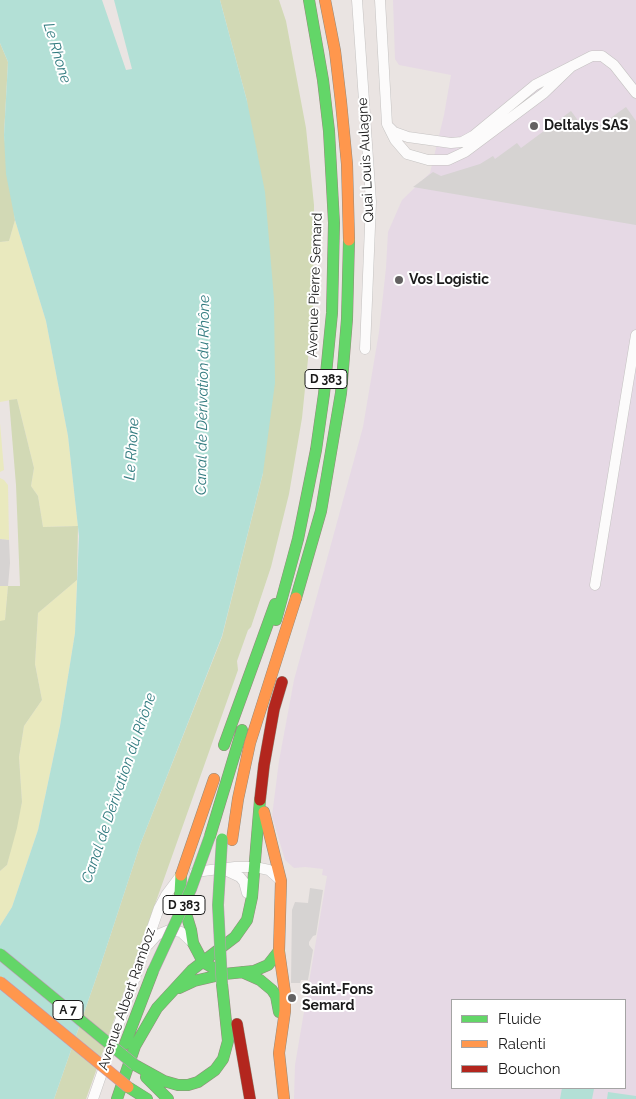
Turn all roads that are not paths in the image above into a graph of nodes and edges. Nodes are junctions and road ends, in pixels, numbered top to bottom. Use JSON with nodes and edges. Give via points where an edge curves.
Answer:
{"nodes":[{"id":1,"x":309,"y":0,"type":"edge"},
{"id":2,"x":325,"y":0,"type":"edge"},
{"id":3,"x":357,"y":0,"type":"edge"},
{"id":4,"x":380,"y":0,"type":"edge"},
{"id":5,"x":572,"y":66,"type":"junction"},
{"id":6,"x":636,"y":92,"type":"edge"},
{"id":7,"x":387,"y":124,"type":"junction"},
{"id":8,"x":636,"y":335,"type":"edge"},
{"id":9,"x":365,"y":349,"type":"dead end"},
{"id":10,"x":321,"y":511,"type":"junction"},
{"id":11,"x":289,"y":568,"type":"junction"},
{"id":12,"x":595,"y":585,"type":"dead end"},
{"id":13,"x":242,"y":727,"type":"junction"},
{"id":14,"x":222,"y":754,"type":"dead end"},
{"id":15,"x":216,"y":772,"type":"dead end"},
{"id":16,"x":261,"y":796,"type":"junction"},
{"id":17,"x":227,"y":840,"type":"junction"},
{"id":18,"x":254,"y":868,"type":"junction"},
{"id":19,"x":219,"y":869,"type":"junction"},
{"id":20,"x":181,"y":875,"type":"junction"},
{"id":21,"x":281,"y":881,"type":"junction"},
{"id":22,"x":251,"y":909,"type":"junction"},
{"id":23,"x":193,"y":943,"type":"junction"},
{"id":24,"x":145,"y":951,"type":"junction"},
{"id":25,"x":279,"y":952,"type":"junction"},
{"id":26,"x":0,"y":954,"type":"edge"},
{"id":27,"x":203,"y":962,"type":"junction"},
{"id":28,"x":242,"y":972,"type":"junction"},
{"id":29,"x":226,"y":981,"type":"junction"},
{"id":30,"x":0,"y":982,"type":"edge"},
{"id":31,"x":171,"y":992,"type":"junction"},
{"id":32,"x":281,"y":1029,"type":"junction"},
{"id":33,"x":135,"y":1065,"type":"junction"},
{"id":34,"x":128,"y":1087,"type":"junction"},
{"id":35,"x":93,"y":1099,"type":"edge"},
{"id":36,"x":106,"y":1099,"type":"edge"},
{"id":37,"x":117,"y":1099,"type":"edge"},
{"id":38,"x":136,"y":1099,"type":"edge"},
{"id":39,"x":147,"y":1099,"type":"edge"},
{"id":40,"x":168,"y":1099,"type":"edge"},
{"id":41,"x":250,"y":1099,"type":"edge"},
{"id":42,"x":284,"y":1099,"type":"edge"}],
"edges":[{"from":1,"to":11,"type":"main road","name":"Avenue Pierre Semard","number":"D 383","via":[[328,131],[334,223],[333,288],[316,450]]},
{"from":2,"to":10,"type":"main road","number":"D 383","via":[[341,102],[349,219],[345,346],[336,432]]},
{"from":3,"to":9,"type":"street","name":"Quai Louis Aulagne","via":[[371,202]]},
{"from":4,"to":7,"type":"street"},
{"from":5,"to":6,"type":"street","via":[[592,56],[602,56],[614,65]]},
{"from":5,"to":7,"type":"street","via":[[535,85],[462,142],[408,137],[394,132]]},
{"from":5,"to":7,"type":"street","via":[[544,93],[465,152],[448,160],[428,160],[407,154]]},
{"from":8,"to":12,"type":"street"},
{"from":10,"to":16,"type":"main road","via":[[318,549],[274,709]]},
{"from":10,"to":17,"type":"main road","number":"D 383","via":[[250,743]]},
{"from":11,"to":13,"type":"main road","number":"D 383","via":[[281,606]]},
{"from":11,"to":14,"type":"main road"},
{"from":13,"to":17,"type":"main road","via":[[230,782]]},
{"from":13,"to":36,"type":"main road","number":"D 383","bridge":true,"via":[[191,889],[153,971]]},
{"from":15,"to":20,"type":"main road"},
{"from":16,"to":18,"type":"main road"},
{"from":16,"to":21,"type":"main road"},
{"from":17,"to":29,"type":"main road","number":"D 383"},
{"from":18,"to":19,"type":"street"},
{"from":18,"to":21,"type":"street","via":[[269,870]]},
{"from":18,"to":22,"type":"main road"},
{"from":19,"to":20,"type":"street"},
{"from":19,"to":22,"type":"street","via":[[242,879]]},
{"from":20,"to":23,"type":"main road","via":[[180,894]]},
{"from":20,"to":24,"type":"street","name":"Avenue Albert Ramboz","via":[[163,900]]},
{"from":21,"to":25,"type":"main road"},
{"from":22,"to":27,"type":"main road","via":[[240,931]]},
{"from":23,"to":24,"type":"street","via":[[181,932],[169,930],[154,938]]},
{"from":23,"to":27,"type":"main road"},
{"from":24,"to":35,"type":"street","name":"Avenue Albert Ramboz"},
{"from":25,"to":28,"type":"main road","via":[[268,965]]},
{"from":25,"to":32,"type":"main road","via":[[286,993]]},
{"from":26,"to":33,"type":"main road","number":"A 7","bridge":true},
{"from":27,"to":29,"type":"main road"},
{"from":27,"to":31,"type":"main road"},
{"from":28,"to":29,"type":"main road"},
{"from":28,"to":32,"type":"main road","via":[[272,990],[278,1001]]},
{"from":29,"to":31,"type":"main road","via":[[194,981]]},
{"from":29,"to":33,"type":"main road","via":[[228,1041],[223,1059],[215,1070],[198,1082],[178,1085]]},
{"from":29,"to":41,"type":"main road","number":"D 383"},
{"from":30,"to":34,"type":"main road","number":"A 7","bridge":true},
{"from":31,"to":37,"type":"main road","via":[[141,1033]]},
{"from":32,"to":42,"type":"main road","via":[[279,1053]]},
{"from":33,"to":40,"type":"main road","number":"A 7"},
{"from":34,"to":38,"type":"main road"},
{"from":34,"to":39,"type":"main road","number":"A 7"}]}
